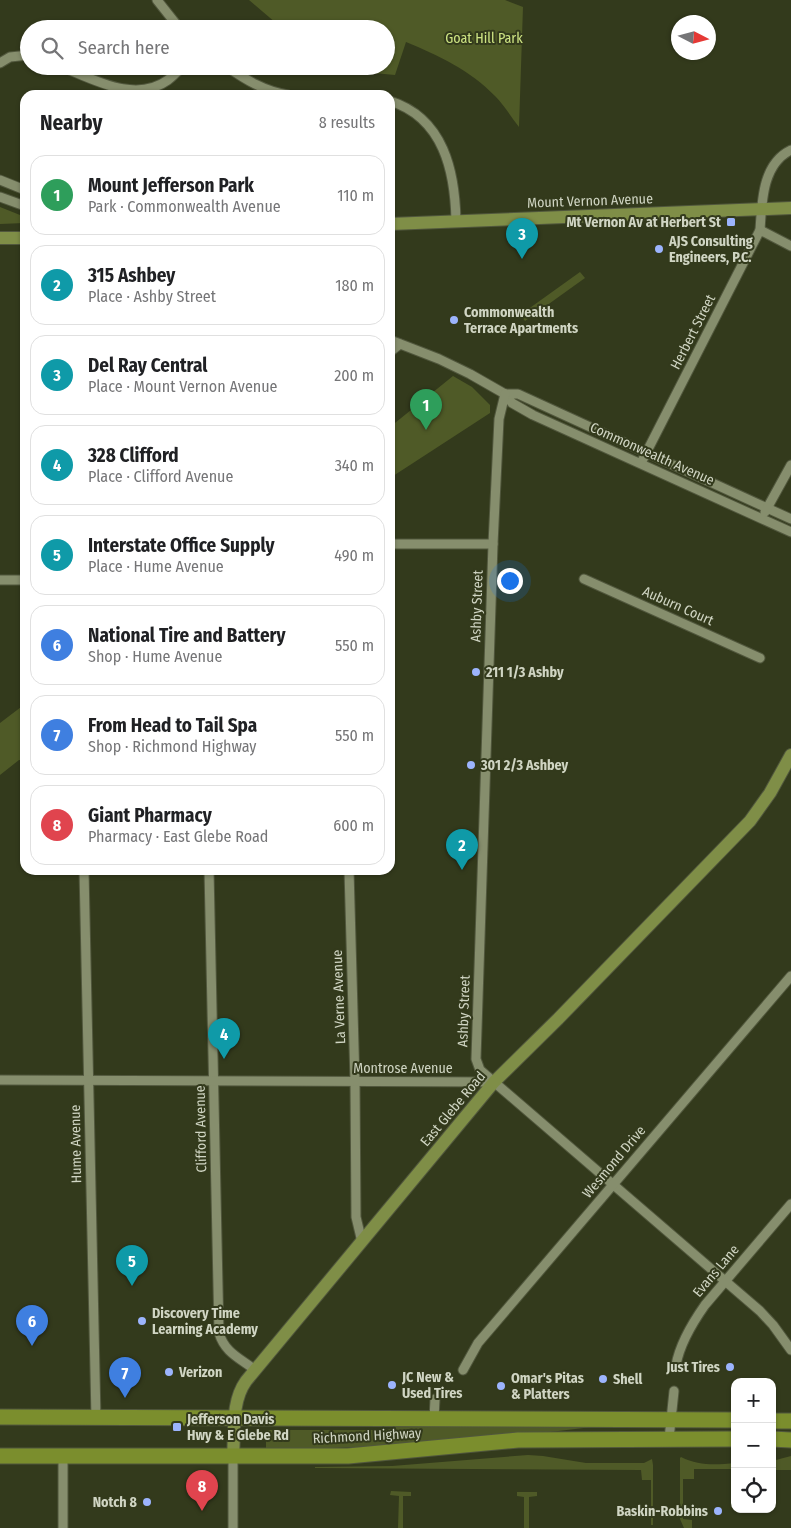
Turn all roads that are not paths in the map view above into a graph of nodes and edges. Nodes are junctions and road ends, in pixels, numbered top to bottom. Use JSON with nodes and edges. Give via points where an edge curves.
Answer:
{"nodes":[{"id":1,"x":156,"y":0,"type":"edge"},
{"id":2,"x":173,"y":20,"type":"edge"},
{"id":3,"x":20,"y":56,"type":"edge"},
{"id":4,"x":0,"y":63,"type":"edge"},
{"id":5,"x":82,"y":75,"type":"edge"},
{"id":6,"x":173,"y":75,"type":"edge"},
{"id":7,"x":241,"y":75,"type":"edge"},
{"id":8,"x":137,"y":90,"type":"edge"},
{"id":9,"x":137,"y":90,"type":"edge"},
{"id":10,"x":269,"y":90,"type":"edge"},
{"id":11,"x":395,"y":103,"type":"edge"},
{"id":12,"x":791,"y":150,"type":"edge"},
{"id":13,"x":0,"y":180,"type":"edge"},
{"id":14,"x":20,"y":188,"type":"edge"},
{"id":15,"x":0,"y":197,"type":"edge"},
{"id":16,"x":20,"y":204,"type":"edge"},
{"id":17,"x":791,"y":208,"type":"edge"},
{"id":18,"x":761,"y":211,"type":"junction"},
{"id":19,"x":456,"y":221,"type":"junction"},
{"id":20,"x":395,"y":224,"type":"edge"},
{"id":21,"x":760,"y":230,"type":"junction"},
{"id":22,"x":0,"y":238,"type":"edge"},
{"id":23,"x":20,"y":238,"type":"edge"},
{"id":24,"x":791,"y":246,"type":"edge"},
{"id":25,"x":395,"y":342,"type":"edge"},
{"id":26,"x":400,"y":344,"type":"junction"},
{"id":27,"x":395,"y":348,"type":"edge"},
{"id":28,"x":505,"y":394,"type":"junction"},
{"id":29,"x":646,"y":454,"type":"junction"},
{"id":30,"x":641,"y":463,"type":"junction"},
{"id":31,"x":791,"y":465,"type":"edge"},
{"id":32,"x":767,"y":508,"type":"junction"},
{"id":33,"x":762,"y":519,"type":"junction"},
{"id":34,"x":791,"y":519,"type":"edge"},
{"id":35,"x":791,"y":532,"type":"edge"},
{"id":36,"x":395,"y":544,"type":"edge"},
{"id":37,"x":493,"y":544,"type":"junction"},
{"id":38,"x":584,"y":579,"type":"dead end"},
{"id":39,"x":0,"y":580,"type":"edge"},
{"id":40,"x":20,"y":580,"type":"edge"},
{"id":41,"x":760,"y":658,"type":"dead end"},
{"id":42,"x":791,"y":755,"type":"edge"},
{"id":43,"x":84,"y":875,"type":"edge"},
{"id":44,"x":209,"y":875,"type":"edge"},
{"id":45,"x":349,"y":875,"type":"edge"},
{"id":46,"x":791,"y":976,"type":"edge"},
{"id":47,"x":0,"y":1080,"type":"edge"},
{"id":48,"x":88,"y":1081,"type":"junction"},
{"id":49,"x":214,"y":1081,"type":"junction"},
{"id":50,"x":355,"y":1082,"type":"junction"},
{"id":51,"x":494,"y":1082,"type":"junction"},
{"id":52,"x":614,"y":1184,"type":"junction"},
{"id":53,"x":791,"y":1204,"type":"edge"},
{"id":54,"x":362,"y":1242,"type":"junction"},
{"id":55,"x":726,"y":1280,"type":"junction"},
{"id":56,"x":791,"y":1350,"type":"edge"},
{"id":57,"x":676,"y":1365,"type":"dead end"},
{"id":58,"x":255,"y":1370,"type":"junction"},
{"id":59,"x":463,"y":1370,"type":"dead end"},
{"id":60,"x":674,"y":1391,"type":"dead end"},
{"id":61,"x":435,"y":1399,"type":"dead end"},
{"id":62,"x":0,"y":1418,"type":"edge"},
{"id":63,"x":96,"y":1418,"type":"junction"},
{"id":64,"x":235,"y":1419,"type":"junction"},
{"id":65,"x":434,"y":1419,"type":"junction"},
{"id":66,"x":671,"y":1420,"type":"junction"},
{"id":67,"x":731,"y":1420,"type":"edge"},
{"id":68,"x":776,"y":1421,"type":"edge"},
{"id":69,"x":791,"y":1421,"type":"edge"},
{"id":70,"x":669,"y":1439,"type":"junction"},
{"id":71,"x":731,"y":1439,"type":"edge"},
{"id":72,"x":776,"y":1439,"type":"edge"},
{"id":73,"x":791,"y":1440,"type":"edge"},
{"id":74,"x":0,"y":1456,"type":"edge"},
{"id":75,"x":63,"y":1456,"type":"junction"},
{"id":76,"x":233,"y":1456,"type":"junction"},
{"id":77,"x":63,"y":1528,"type":"edge"},
{"id":78,"x":233,"y":1528,"type":"edge"}],
"edges":[{"from":1,"to":2,"type":"street"},
{"from":3,"to":4,"type":"street"},
{"from":5,"to":8,"type":"street","via":[[109,86]]},
{"from":6,"to":9,"type":"street","via":[[159,85]]},
{"from":7,"to":10,"type":"street"},
{"from":11,"to":19,"type":"street","via":[[424,121],[442,146],[452,175]]},
{"from":12,"to":18,"type":"street","name":"Herbert Street","via":[[783,154],[769,174]]},
{"from":13,"to":14,"type":"street"},
{"from":15,"to":16,"type":"street"},
{"from":17,"to":18,"type":"main road","name":"Mount Vernon Avenue"},
{"from":18,"to":19,"type":"main road","name":"Mount Vernon Avenue"},
{"from":18,"to":21,"type":"street","name":"Herbert Street"},
{"from":19,"to":20,"type":"main road","name":"Mount Vernon Avenue"},
{"from":21,"to":24,"type":"street"},
{"from":21,"to":29,"type":"street","name":"Herbert Street"},
{"from":22,"to":23,"type":"main road"},
{"from":25,"to":26,"type":"street","name":"Commonwealth Avenue"},
{"from":26,"to":27,"type":"street"},
{"from":26,"to":28,"type":"street","name":"Commonwealth Avenue","via":[[467,372]]},
{"from":28,"to":29,"type":"street","name":"Commonwealth Avenue","via":[[518,394]]},
{"from":28,"to":30,"type":"street","name":"Commonwealth Avenue","via":[[512,403],[532,415]]},
{"from":28,"to":37,"type":"street","name":"Ashby Street","via":[[499,419]]},
{"from":29,"to":30,"type":"street","name":"Herbert Street"},
{"from":29,"to":32,"type":"street","name":"Commonwealth Avenue"},
{"from":30,"to":33,"type":"street","name":"Commonwealth Avenue"},
{"from":31,"to":32,"type":"street"},
{"from":32,"to":33,"type":"street"},
{"from":32,"to":34,"type":"street","name":"Commonwealth Avenue"},
{"from":33,"to":35,"type":"street","name":"Commonwealth Avenue"},
{"from":36,"to":37,"type":"street"},
{"from":37,"to":51,"type":"street","name":"Ashby Street","via":[[476,1060],[480,1070]]},
{"from":38,"to":41,"type":"street","name":"Auburn Court"},
{"from":39,"to":40,"type":"street"},
{"from":42,"to":51,"type":"main road","name":"East Glebe Road","via":[[750,821]]},
{"from":43,"to":48,"type":"street","name":"Hume Avenue"},
{"from":44,"to":49,"type":"street","name":"Clifford Avenue"},
{"from":45,"to":50,"type":"street","name":"La Verne Avenue"},
{"from":46,"to":52,"type":"street","name":"Wesmond Drive"},
{"from":47,"to":48,"type":"street","name":"Montrose Avenue"},
{"from":48,"to":49,"type":"street","name":"Montrose Avenue"},
{"from":48,"to":63,"type":"street","name":"Hume Avenue"},
{"from":49,"to":50,"type":"street","name":"Montrose Avenue"},
{"from":49,"to":58,"type":"street","name":"Clifford Avenue","via":[[219,1333],[226,1349]]},
{"from":50,"to":51,"type":"street","name":"Montrose Avenue"},
{"from":50,"to":54,"type":"street","name":"La Verne Avenue","via":[[356,1217]]},
{"from":51,"to":52,"type":"street"},
{"from":51,"to":54,"type":"main road","name":"East Glebe Road"},
{"from":52,"to":55,"type":"street"},
{"from":52,"to":59,"type":"street","name":"Wesmond Drive","via":[[478,1343]]},
{"from":53,"to":55,"type":"street","name":"Evans Lane"},
{"from":54,"to":58,"type":"main road","name":"East Glebe Road"},
{"from":55,"to":56,"type":"street","via":[[766,1318]]},
{"from":55,"to":57,"type":"street","name":"Evans Lane","via":[[692,1322]]},
{"from":58,"to":64,"type":"main road","name":"East Glebe Road","via":[[238,1395]]},
{"from":60,"to":66,"type":"street"},
{"from":61,"to":65,"type":"street"},
{"from":62,"to":63,"type":"highway","name":"Richmond Highway"},
{"from":63,"to":64,"type":"highway","name":"Richmond Highway"},
{"from":64,"to":65,"type":"highway","name":"Richmond Highway"},
{"from":64,"to":76,"type":"main road","name":"East Glebe Road"},
{"from":65,"to":66,"type":"highway","name":"Richmond Highway"},
{"from":66,"to":67,"type":"highway","name":"Richmond Highway"},
{"from":66,"to":70,"type":"street"},
{"from":68,"to":69,"type":"highway"},
{"from":70,"to":71,"type":"highway","name":"Richmond Highway"},
{"from":70,"to":76,"type":"highway","name":"Richmond Highway","via":[[518,1440],[358,1455]]},
{"from":72,"to":73,"type":"highway"},
{"from":74,"to":75,"type":"highway","name":"Richmond Highway"},
{"from":75,"to":76,"type":"highway","name":"Richmond Highway"},
{"from":75,"to":77,"type":"street"},
{"from":76,"to":78,"type":"street","name":"East Glebe Road"}]}
